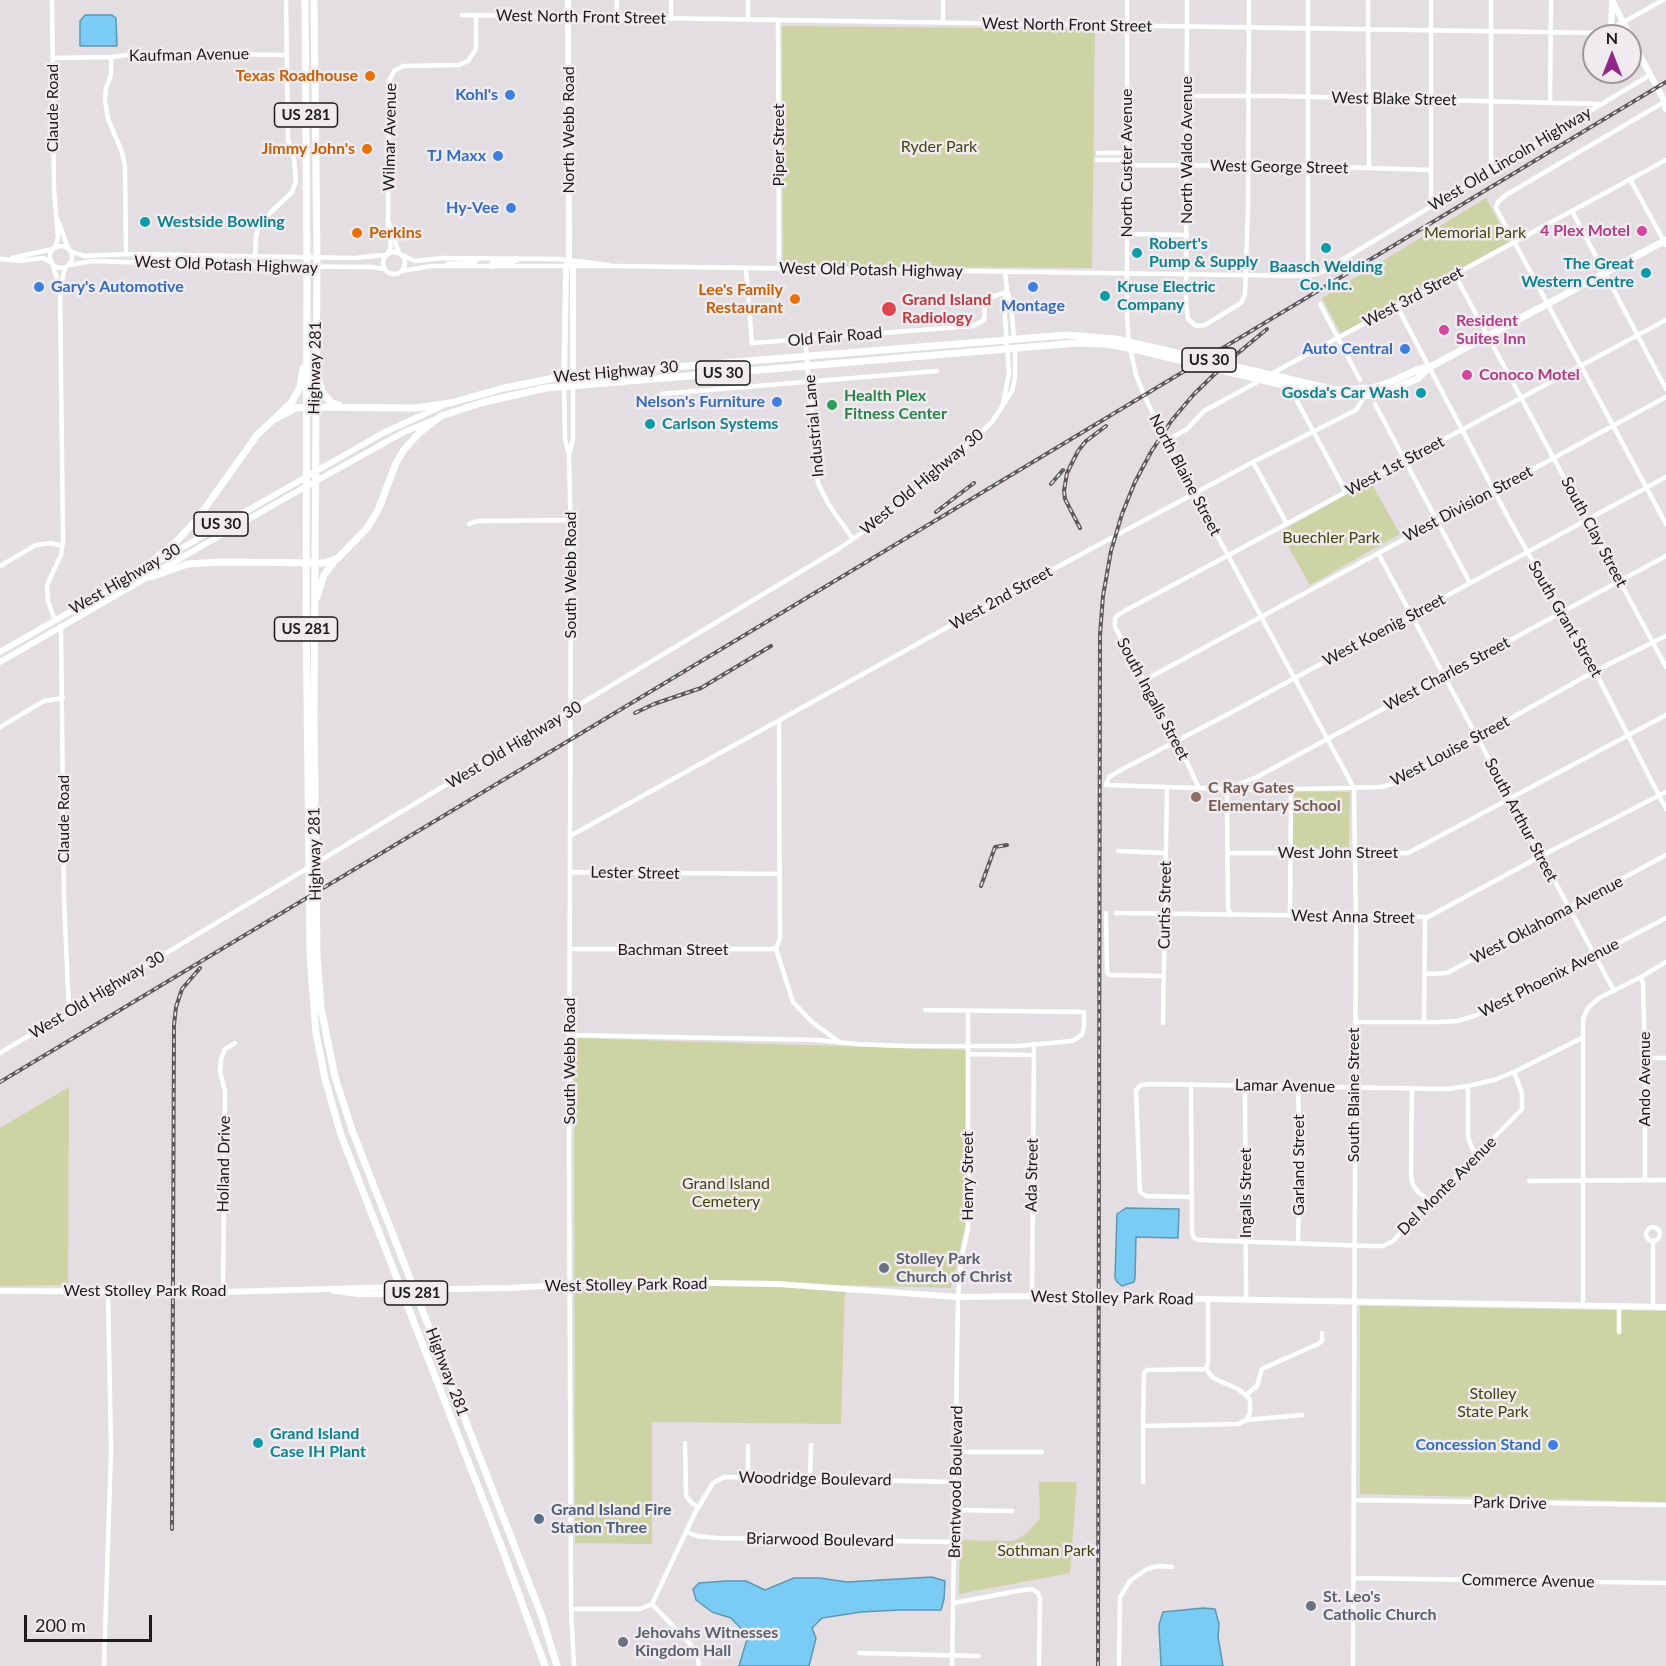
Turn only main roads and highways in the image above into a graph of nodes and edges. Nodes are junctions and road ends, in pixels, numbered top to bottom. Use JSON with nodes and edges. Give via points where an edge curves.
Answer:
{"nodes":[{"id":1,"x":305,"y":0,"type":"edge"},
{"id":2,"x":314,"y":0,"type":"edge"},
{"id":3,"x":568,"y":0,"type":"edge"},
{"id":4,"x":1612,"y":0,"type":"edge"},
{"id":5,"x":1611,"y":24,"type":"edge"},
{"id":6,"x":1624,"y":24,"type":"edge"},
{"id":7,"x":1642,"y":59,"type":"edge"},
{"id":8,"x":1666,"y":102,"type":"edge"},
{"id":9,"x":1666,"y":109,"type":"edge"},
{"id":10,"x":1665,"y":241,"type":"edge"},
{"id":11,"x":569,"y":265,"type":"joint"},
{"id":12,"x":307,"y":339,"type":"junction"},
{"id":13,"x":316,"y":340,"type":"junction"},
{"id":14,"x":1115,"y":342,"type":"junction"},
{"id":15,"x":568,"y":376,"type":"junction"},
{"id":16,"x":568,"y":385,"type":"junction"},
{"id":17,"x":1365,"y":392,"type":"junction"},
{"id":18,"x":450,"y":402,"type":"junction"},
{"id":19,"x":311,"y":407,"type":"junction"},
{"id":20,"x":356,"y":407,"type":"junction"},
{"id":21,"x":441,"y":417,"type":"junction"},
{"id":22,"x":277,"y":418,"type":"junction"},
{"id":23,"x":338,"y":558,"type":"junction"},
{"id":24,"x":310,"y":563,"type":"junction"},
{"id":25,"x":144,"y":568,"type":"junction"},
{"id":26,"x":150,"y":577,"type":"junction"},
{"id":27,"x":64,"y":615,"type":"junction"},
{"id":28,"x":314,"y":617,"type":"junction"},
{"id":29,"x":55,"y":620,"type":"junction"},
{"id":30,"x":61,"y":627,"type":"junction"},
{"id":31,"x":49,"y":634,"type":"junction"},
{"id":32,"x":0,"y":652,"type":"edge"},
{"id":33,"x":0,"y":662,"type":"edge"},
{"id":34,"x":312,"y":849,"type":"junction"},
{"id":35,"x":313,"y":912,"type":"junction"},
{"id":36,"x":401,"y":1290,"type":"junction"},
{"id":37,"x":415,"y":1290,"type":"junction"},
{"id":38,"x":0,"y":1291,"type":"edge"},
{"id":39,"x":1666,"y":1307,"type":"edge"},
{"id":40,"x":544,"y":1666,"type":"edge"},
{"id":41,"x":557,"y":1666,"type":"edge"}],
"edges":[{"from":1,"to":12,"type":"highway","name":"Highway 281","number":"US 281"},
{"from":2,"to":13,"type":"highway","name":"Highway 281","number":"US 281"},
{"from":3,"to":11,"type":"main road","name":"North Webb Road"},
{"from":4,"to":5,"type":"main road"},
{"from":4,"to":6,"type":"main road"},
{"from":7,"to":8,"type":"main road"},
{"from":8,"to":9,"type":"main road"},
{"from":10,"to":17,"type":"highway","name":"West 2nd Street","number":"US 30","via":[[1430,367]]},
{"from":11,"to":15,"type":"main road","name":"South Webb Road"},
{"from":12,"to":19,"type":"highway","name":"Highway 281","number":"US 281"},
{"from":12,"to":22,"type":"highway","via":[[300,387]]},
{"from":13,"to":19,"type":"highway","name":"Highway 281","number":"US 281"},
{"from":13,"to":20,"type":"highway","via":[[323,394],[332,403]]},
{"from":14,"to":15,"type":"highway","name":"West Highway 30","number":"US 30","via":[[1074,335]]},
{"from":14,"to":16,"type":"highway","name":"West Highway 30","number":"US 30"},
{"from":14,"to":17,"type":"highway","name":"West Highway 30","number":"US 30","via":[[1336,390]]},
{"from":14,"to":17,"type":"highway","name":"West Highway 30","number":"US 30","via":[[1336,397]]},
{"from":15,"to":16,"type":"main road","name":"South Webb Road"},
{"from":15,"to":18,"type":"highway","name":"West Highway 30","number":"US 30"},
{"from":16,"to":21,"type":"highway","name":"West Highway 30","number":"US 30","via":[[484,402]]},
{"from":18,"to":20,"type":"highway","via":[[415,408]]},
{"from":18,"to":25,"type":"main road","name":"West Highway 30","number":"US 30","via":[[383,432]]},
{"from":19,"to":20,"type":"highway"},
{"from":19,"to":22,"type":"highway","via":[[296,408]]},
{"from":19,"to":24,"type":"highway","name":"Highway 281","number":"US 281"},
{"from":21,"to":23,"type":"highway","via":[[403,451],[368,527]]},
{"from":21,"to":26,"type":"main road","name":"West Highway 30","number":"US 30","via":[[404,432]]},
{"from":22,"to":25,"type":"highway","via":[[246,449],[198,518]]},
{"from":23,"to":24,"type":"highway"},
{"from":23,"to":28,"type":"highway","via":[[324,575]]},
{"from":24,"to":26,"type":"highway","via":[[188,564]]},
{"from":24,"to":28,"type":"highway","name":"Highway 281","number":"US 281"},
{"from":24,"to":34,"type":"highway","name":"Highway 281","number":"US 281"},
{"from":25,"to":27,"type":"main road","name":"West Highway 30","number":"US 30"},
{"from":26,"to":30,"type":"main road","name":"West Highway 30","number":"US 30"},
{"from":27,"to":29,"type":"main road","name":"West Highway 30","number":"US 30"},
{"from":27,"to":30,"type":"main road"},
{"from":28,"to":34,"type":"highway","name":"Highway 281","number":"US 281"},
{"from":29,"to":31,"type":"main road"},
{"from":29,"to":32,"type":"main road","name":"West Highway 30","number":"US 30"},
{"from":30,"to":31,"type":"main road","name":"West Highway 30","number":"US 30"},
{"from":31,"to":33,"type":"main road","name":"West Highway 30","number":"US 30"},
{"from":34,"to":35,"type":"highway","name":"Highway 281","number":"US 281"},
{"from":35,"to":36,"type":"highway","name":"Highway 281","number":"US 281","via":[[313,1008],[325,1079],[341,1135]]},
{"from":35,"to":37,"type":"highway","name":"Highway 281","number":"US 281","via":[[320,999],[335,1077]]},
{"from":36,"to":37,"type":"main road","name":"West Stolley Park Road"},
{"from":36,"to":38,"type":"main road","name":"West Stolley Park Road"},
{"from":36,"to":40,"type":"highway","name":"Highway 281","number":"US 281"},
{"from":37,"to":39,"type":"main road","name":"West Stolley Park Road","via":[[439,1293],[450,1289],[645,1282],[778,1284],[958,1297]]},
{"from":37,"to":41,"type":"highway","name":"Highway 281","number":"US 281"}]}
